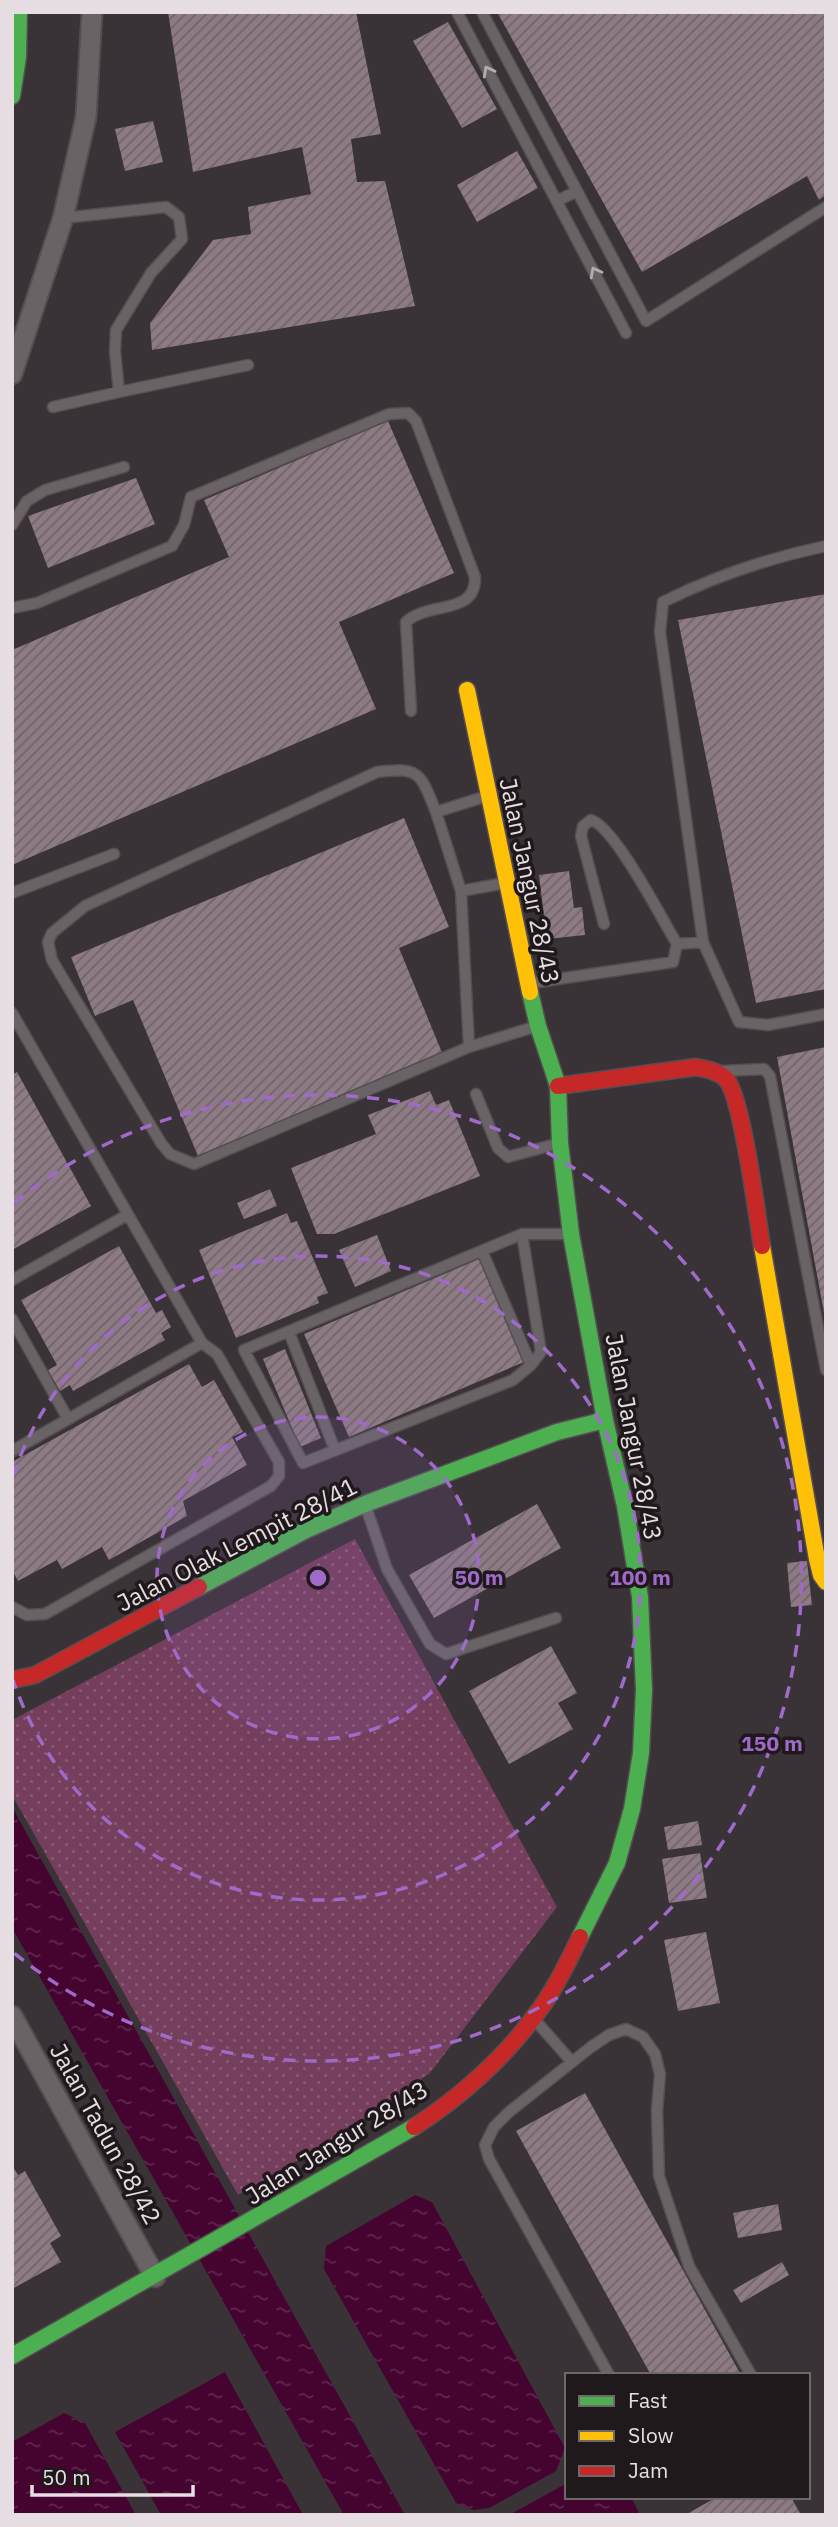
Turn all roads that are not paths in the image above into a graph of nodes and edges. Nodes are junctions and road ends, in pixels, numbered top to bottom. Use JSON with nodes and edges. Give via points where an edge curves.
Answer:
{"nodes":[{"id":1,"x":19,"y":12,"type":"edge"},
{"id":2,"x":92,"y":12,"type":"edge"},
{"id":3,"x":457,"y":12,"type":"edge"},
{"id":4,"x":482,"y":12,"type":"edge"},
{"id":5,"x":12,"y":96,"type":"edge"},
{"id":6,"x":577,"y":191,"type":"junction"},
{"id":7,"x":557,"y":201,"type":"junction"},
{"id":8,"x":826,"y":207,"type":"edge"},
{"id":9,"x":63,"y":218,"type":"junction"},
{"id":10,"x":626,"y":333,"type":"dead end"},
{"id":11,"x":248,"y":365,"type":"dead end"},
{"id":12,"x":12,"y":374,"type":"edge"},
{"id":13,"x":119,"y":392,"type":"junction"},
{"id":14,"x":53,"y":407,"type":"dead end"},
{"id":15,"x":124,"y":467,"type":"dead end"},
{"id":16,"x":12,"y":525,"type":"edge"},
{"id":17,"x":826,"y":546,"type":"edge"},
{"id":18,"x":12,"y":608,"type":"edge"},
{"id":19,"x":467,"y":690,"type":"dead end"},
{"id":20,"x":411,"y":711,"type":"dead end"},
{"id":21,"x":488,"y":796,"type":"junction"},
{"id":22,"x":436,"y":812,"type":"junction"},
{"id":23,"x":114,"y":854,"type":"dead end"},
{"id":24,"x":505,"y":883,"type":"junction"},
{"id":25,"x":461,"y":891,"type":"junction"},
{"id":26,"x":12,"y":893,"type":"edge"},
{"id":27,"x":604,"y":924,"type":"dead end"},
{"id":28,"x":703,"y":942,"type":"junction"},
{"id":29,"x":677,"y":944,"type":"junction"},
{"id":30,"x":527,"y":984,"type":"junction"},
{"id":31,"x":12,"y":1013,"type":"edge"},
{"id":32,"x":826,"y":1014,"type":"edge"},
{"id":33,"x":538,"y":1026,"type":"junction"},
{"id":34,"x":470,"y":1047,"type":"junction"},
{"id":35,"x":719,"y":1072,"type":"junction"},
{"id":36,"x":558,"y":1086,"type":"junction"},
{"id":37,"x":476,"y":1094,"type":"dead end"},
{"id":38,"x":560,"y":1143,"type":"junction"},
{"id":39,"x":127,"y":1215,"type":"junction"},
{"id":40,"x":522,"y":1234,"type":"junction"},
{"id":41,"x":571,"y":1234,"type":"junction"},
{"id":42,"x":482,"y":1251,"type":"junction"},
{"id":43,"x":12,"y":1280,"type":"edge"},
{"id":44,"x":12,"y":1319,"type":"edge"},
{"id":45,"x":289,"y":1332,"type":"junction"},
{"id":46,"x":202,"y":1343,"type":"junction"},
{"id":47,"x":530,"y":1365,"type":"junction"},
{"id":48,"x":826,"y":1370,"type":"edge"},
{"id":49,"x":68,"y":1419,"type":"junction"},
{"id":50,"x":606,"y":1420,"type":"junction"},
{"id":51,"x":335,"y":1450,"type":"junction"},
{"id":52,"x":12,"y":1451,"type":"edge"},
{"id":53,"x":365,"y":1504,"type":"junction"},
{"id":54,"x":826,"y":1582,"type":"edge"},
{"id":55,"x":12,"y":1607,"type":"edge"},
{"id":56,"x":556,"y":1618,"type":"dead end"},
{"id":57,"x":12,"y":1680,"type":"edge"},
{"id":58,"x":12,"y":2016,"type":"edge"},
{"id":59,"x":534,"y":2018,"type":"junction"},
{"id":60,"x":572,"y":2062,"type":"junction"},
{"id":61,"x":155,"y":2277,"type":"junction"},
{"id":62,"x":12,"y":2356,"type":"edge"},
{"id":63,"x":607,"y":2373,"type":"edge"},
{"id":64,"x":750,"y":2373,"type":"edge"}],
"edges":[{"from":1,"to":5,"type":"street"},
{"from":2,"to":9,"type":"street","via":[[86,117]]},
{"from":7,"to":3,"type":"lane","one_way":true},
{"from":4,"to":6,"type":"lane"},
{"from":6,"to":7,"type":"lane"},
{"from":6,"to":8,"type":"lane","via":[[646,321]]},
{"from":10,"to":7,"type":"lane","one_way":true},
{"from":9,"to":12,"type":"street"},
{"from":9,"to":13,"type":"lane","via":[[166,207],[179,217],[182,239],[151,273],[116,330]]},
{"from":11,"to":13,"type":"lane"},
{"from":13,"to":14,"type":"lane"},
{"from":15,"to":16,"type":"lane","via":[[46,489],[27,500]]},
{"from":17,"to":28,"type":"lane","via":[[698,584],[663,602],[660,632]]},
{"from":18,"to":20,"type":"lane","via":[[37,603],[172,546],[184,525],[191,497],[389,414],[408,413],[416,421],[475,578],[472,596],[414,614],[406,622]]},
{"from":19,"to":21,"type":"street","name":"Jalan Jangur 28/43"},
{"from":21,"to":22,"type":"lane"},
{"from":21,"to":24,"type":"street","name":"Jalan Jangur 28/43"},
{"from":22,"to":25,"type":"lane"},
{"from":22,"to":34,"type":"lane","via":[[422,780],[405,769],[377,772],[85,906],[60,924],[48,942],[52,960],[161,1143],[170,1154],[194,1164]]},
{"from":23,"to":26,"type":"lane"},
{"from":24,"to":25,"type":"lane"},
{"from":24,"to":30,"type":"street","name":"Jalan Jangur 28/43"},
{"from":25,"to":34,"type":"lane"},
{"from":27,"to":29,"type":"lane","via":[[581,836],[590,820],[599,822],[614,839]]},
{"from":28,"to":29,"type":"lane"},
{"from":28,"to":32,"type":"lane","via":[[739,1022],[768,1025]]},
{"from":29,"to":30,"type":"lane","via":[[673,962]]},
{"from":30,"to":33,"type":"street","name":"Jalan Jangur 28/43"},
{"from":31,"to":39,"type":"lane"},
{"from":33,"to":34,"type":"lane"},
{"from":33,"to":36,"type":"street","name":"Jalan Jangur 28/43"},
{"from":35,"to":36,"type":"street","via":[[696,1067]]},
{"from":35,"to":48,"type":"lane","via":[[764,1069],[770,1076]]},
{"from":35,"to":54,"type":"street","via":[[738,1106],[817,1559]]},
{"from":36,"to":38,"type":"street","name":"Jalan Jangur 28/43"},
{"from":37,"to":38,"type":"lane","via":[[498,1149],[508,1157]]},
{"from":38,"to":41,"type":"street","name":"Jalan Jangur 28/43"},
{"from":39,"to":43,"type":"lane"},
{"from":39,"to":46,"type":"lane"},
{"from":40,"to":41,"type":"lane"},
{"from":40,"to":42,"type":"lane"},
{"from":40,"to":47,"type":"lane","via":[[541,1352]]},
{"from":41,"to":50,"type":"street","name":"Jalan Jangur 28/43"},
{"from":42,"to":45,"type":"lane"},
{"from":42,"to":47,"type":"lane"},
{"from":44,"to":49,"type":"lane"},
{"from":45,"to":51,"type":"lane"},
{"from":45,"to":51,"type":"lane","via":[[244,1350],[303,1463]]},
{"from":46,"to":49,"type":"lane"},
{"from":46,"to":55,"type":"lane","via":[[217,1354],[279,1462],[279,1476],[271,1486],[46,1614],[27,1615]]},
{"from":47,"to":51,"type":"lane","via":[[513,1380]]},
{"from":49,"to":52,"type":"lane"},
{"from":50,"to":53,"type":"street","name":"Jalan Olak Lempit 28/41","via":[[557,1432]]},
{"from":50,"to":59,"type":"street","name":"Jalan Jangur 28/43","via":[[640,1597],[641,1753],[617,1863],[560,1978]]},
{"from":53,"to":56,"type":"lane","via":[[387,1569],[430,1644],[446,1654]]},
{"from":53,"to":57,"type":"street","name":"Jalan Olak Lempit 28/41","via":[[306,1530],[35,1675]]},
{"from":58,"to":61,"type":"street","name":"Jalan Tadun 28/42"},
{"from":59,"to":60,"type":"lane"},
{"from":59,"to":61,"type":"street","name":"Jalan Jangur 28/43","via":[[483,2073],[437,2112]]},
{"from":60,"to":63,"type":"lane","via":[[509,2112],[485,2145]]},
{"from":60,"to":64,"type":"lane","via":[[625,2029],[643,2038],[655,2054],[660,2074],[659,2176],[689,2266]]},
{"from":61,"to":62,"type":"street","name":"Jalan Jangur 28/43"}]}
